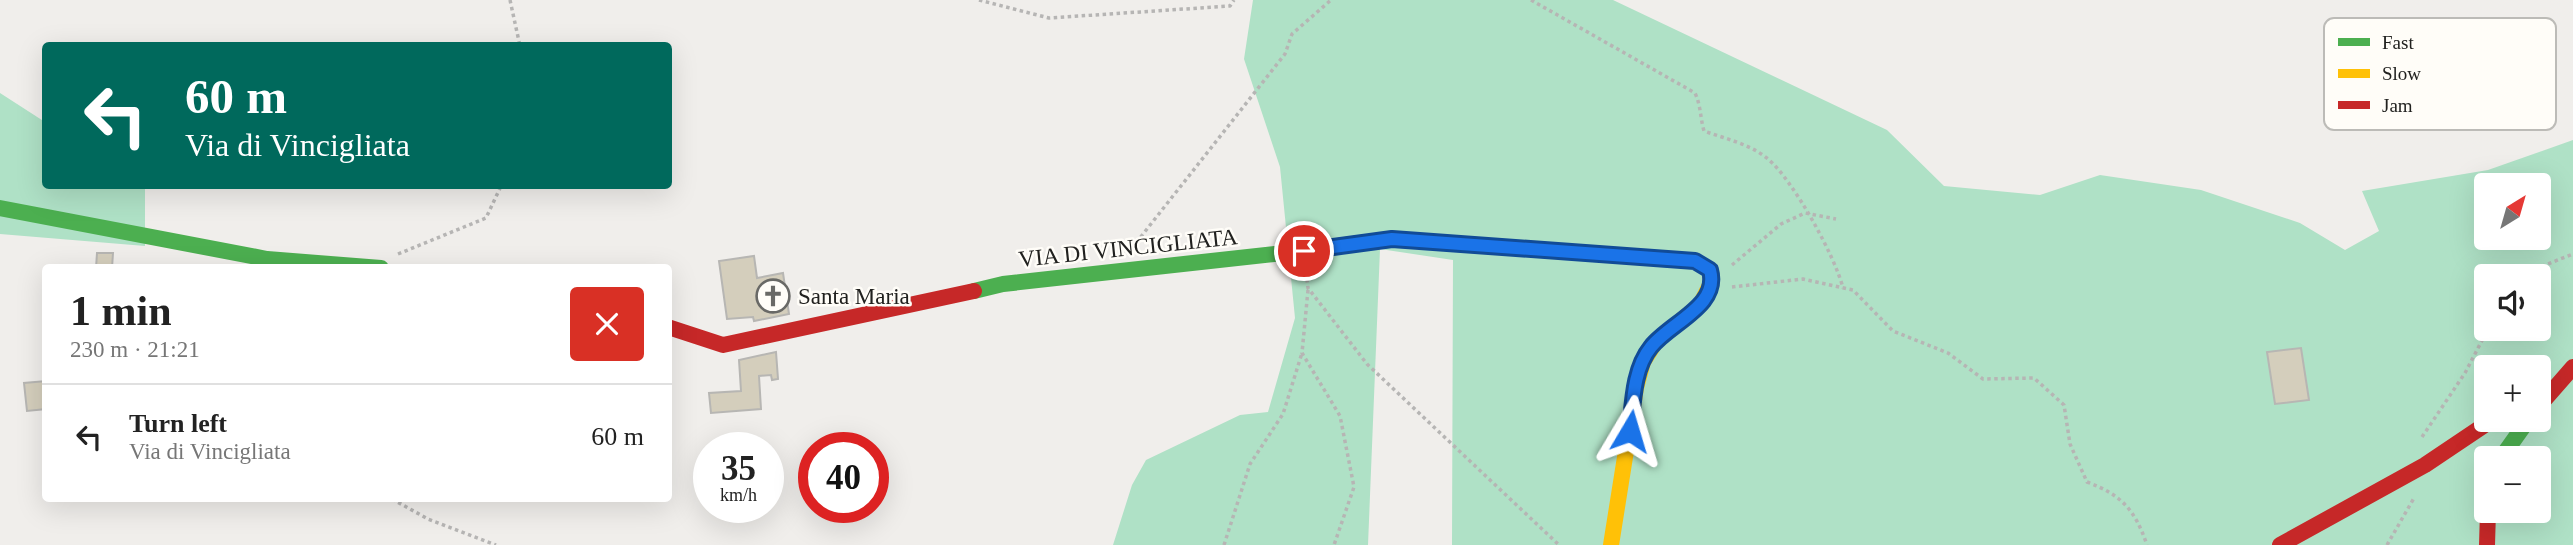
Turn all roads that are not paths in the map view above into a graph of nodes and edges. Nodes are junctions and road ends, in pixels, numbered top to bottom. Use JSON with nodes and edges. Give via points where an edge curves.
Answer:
{"nodes":[{"id":1,"x":0,"y":208,"type":"edge"},
{"id":2,"x":334,"y":264,"type":"edge"},
{"id":3,"x":672,"y":328,"type":"edge"},
{"id":4,"x":2573,"y":357,"type":"edge"},
{"id":5,"x":2573,"y":367,"type":"edge"},
{"id":6,"x":2551,"y":374,"type":"edge"},
{"id":7,"x":2551,"y":393,"type":"edge"},
{"id":8,"x":2474,"y":432,"type":"edge"},
{"id":9,"x":2488,"y":523,"type":"edge"},
{"id":10,"x":1611,"y":545,"type":"edge"},
{"id":11,"x":2280,"y":545,"type":"edge"},
{"id":12,"x":2487,"y":545,"type":"edge"}],
"edges":[{"from":1,"to":2,"type":"street","via":[[267,259]]},
{"from":3,"to":10,"type":"street","name":"VIA DI VINCIGLIATA","via":[[723,345],[1003,284],[1392,239],[1695,261],[1710,270],[1710,295],[1650,348],[1635,383]]},
{"from":4,"to":6,"type":"street"},
{"from":5,"to":7,"type":"street"},
{"from":8,"to":11,"type":"street","via":[[2425,465]]},
{"from":9,"to":12,"type":"street"}]}
